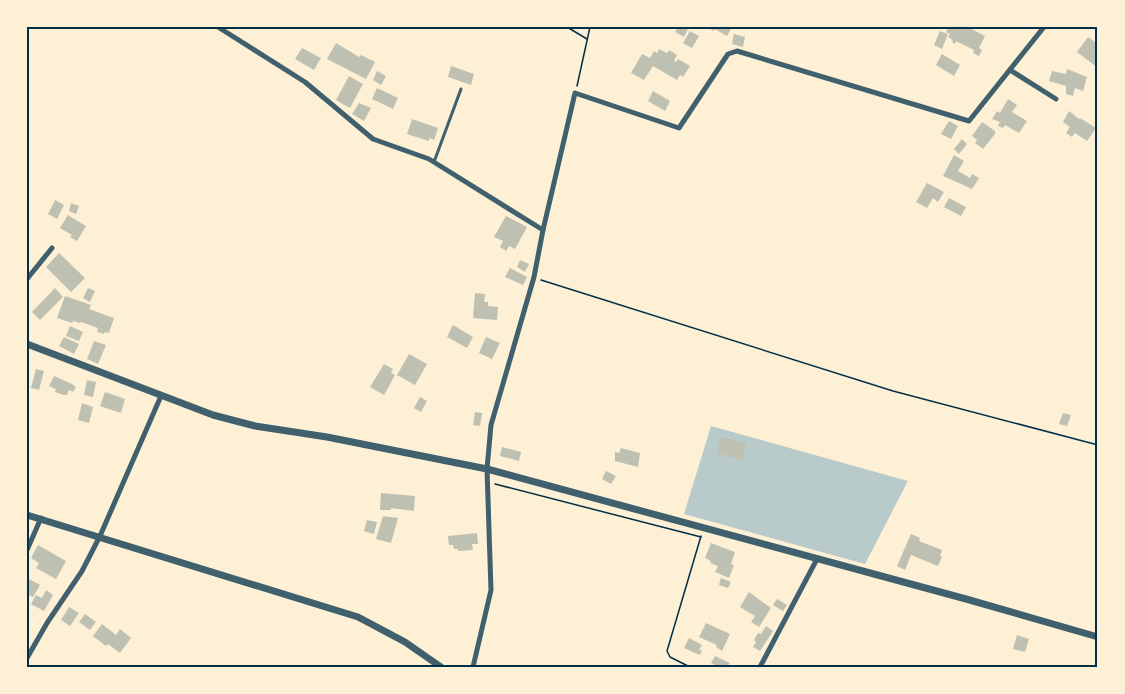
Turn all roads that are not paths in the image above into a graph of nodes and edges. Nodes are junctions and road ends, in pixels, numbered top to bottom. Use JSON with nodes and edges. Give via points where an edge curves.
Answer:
{"nodes":[{"id":1,"x":218,"y":27,"type":"edge"},
{"id":2,"x":1044,"y":27,"type":"edge"},
{"id":3,"x":1010,"y":70,"type":"junction"},
{"id":4,"x":461,"y":89,"type":"dead end"},
{"id":5,"x":1056,"y":99,"type":"dead end"},
{"id":6,"x":434,"y":162,"type":"junction"},
{"id":7,"x":543,"y":230,"type":"junction"},
{"id":8,"x":52,"y":248,"type":"dead end"},
{"id":9,"x":27,"y":279,"type":"edge"},
{"id":10,"x":27,"y":344,"type":"edge"},
{"id":11,"x":161,"y":396,"type":"junction"},
{"id":12,"x":487,"y":469,"type":"junction"},
{"id":13,"x":27,"y":515,"type":"edge"},
{"id":14,"x":41,"y":518,"type":"junction"},
{"id":15,"x":100,"y":536,"type":"junction"},
{"id":16,"x":27,"y":550,"type":"edge"},
{"id":17,"x":817,"y":559,"type":"junction"},
{"id":18,"x":1098,"y":636,"type":"edge"},
{"id":19,"x":27,"y":658,"type":"edge"},
{"id":20,"x":441,"y":667,"type":"edge"},
{"id":21,"x":473,"y":667,"type":"edge"},
{"id":22,"x":760,"y":667,"type":"edge"}],
"edges":[{"from":1,"to":6,"type":"street","via":[[305,82],[373,139]]},
{"from":2,"to":3,"type":"street"},
{"from":3,"to":5,"type":"street"},
{"from":3,"to":7,"type":"street","via":[[969,121],[737,51],[728,54],[679,128],[575,93]]},
{"from":4,"to":6,"type":"lane"},
{"from":6,"to":7,"type":"street"},
{"from":7,"to":12,"type":"street","via":[[534,277],[491,425]]},
{"from":8,"to":9,"type":"street"},
{"from":10,"to":11,"type":"street"},
{"from":11,"to":12,"type":"street","via":[[255,426]]},
{"from":11,"to":15,"type":"street"},
{"from":12,"to":17,"type":"street"},
{"from":12,"to":21,"type":"street","via":[[491,590]]},
{"from":13,"to":14,"type":"street"},
{"from":14,"to":15,"type":"street"},
{"from":14,"to":16,"type":"street"},
{"from":15,"to":19,"type":"street"},
{"from":15,"to":20,"type":"street","via":[[358,617]]},
{"from":17,"to":18,"type":"street"},
{"from":17,"to":22,"type":"street"}]}
